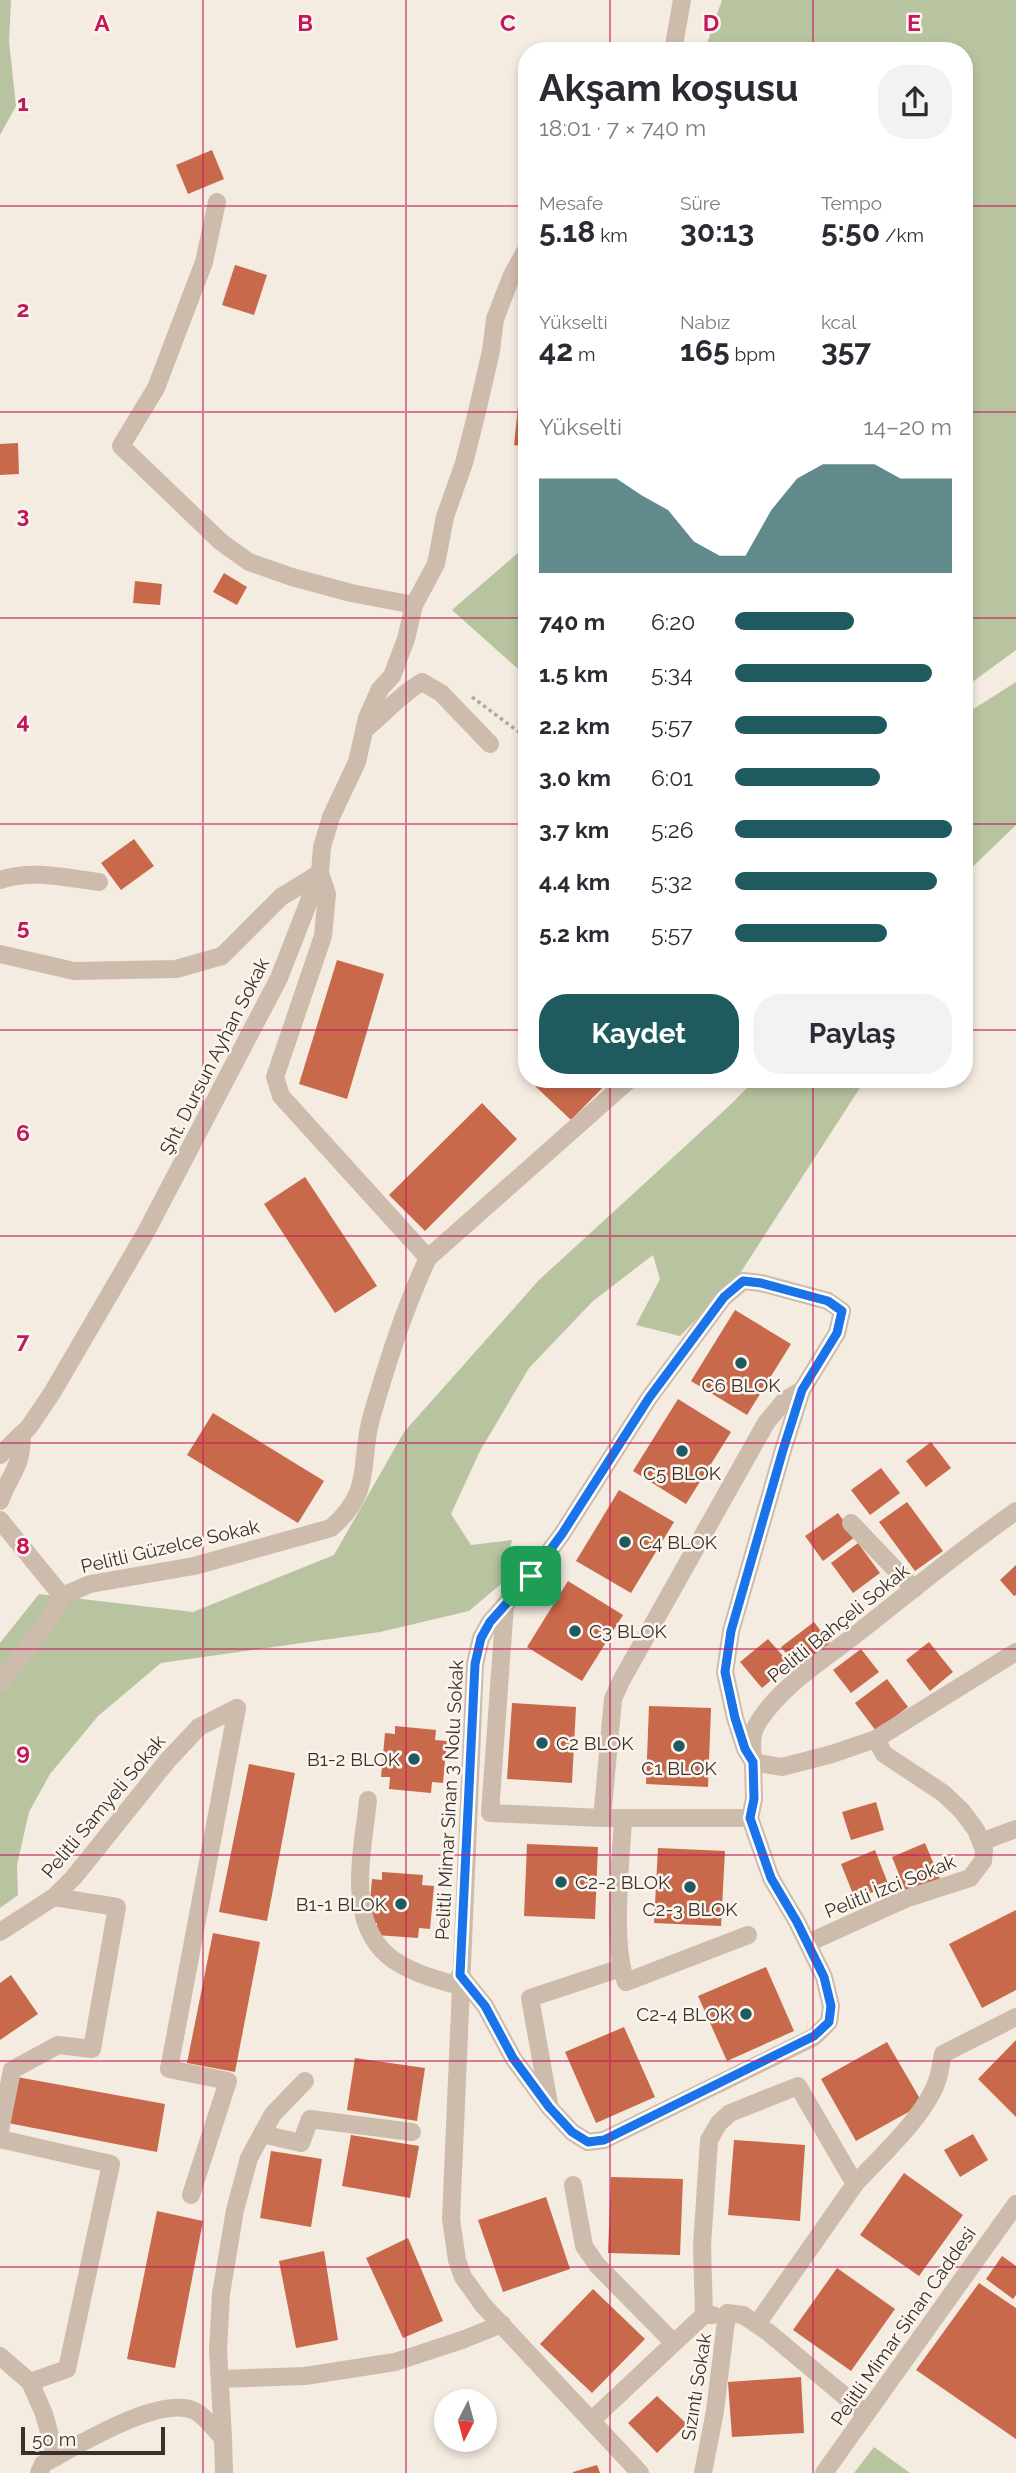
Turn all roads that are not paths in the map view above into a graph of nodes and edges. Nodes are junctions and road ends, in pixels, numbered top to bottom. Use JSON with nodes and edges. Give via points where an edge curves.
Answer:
{"nodes":[{"id":1,"x":682,"y":0,"type":"edge"},
{"id":2,"x":675,"y":42,"type":"edge"},
{"id":3,"x":217,"y":202,"type":"dead end"},
{"id":4,"x":518,"y":264,"type":"edge"},
{"id":5,"x":414,"y":605,"type":"junction"},
{"id":6,"x":364,"y":730,"type":"junction"},
{"id":7,"x":490,"y":744,"type":"dead end"},
{"id":8,"x":320,"y":873,"type":"junction"},
{"id":9,"x":0,"y":880,"type":"edge"},
{"id":10,"x":99,"y":882,"type":"dead end"},
{"id":11,"x":0,"y":954,"type":"edge"},
{"id":12,"x":620,"y":1088,"type":"edge"},
{"id":13,"x":428,"y":1258,"type":"junction"},
{"id":14,"x":802,"y":1390,"type":"junction"},
{"id":15,"x":22,"y":1434,"type":"junction"},
{"id":16,"x":0,"y":1455,"type":"edge"},
{"id":17,"x":0,"y":1501,"type":"edge"},
{"id":18,"x":1016,"y":1511,"type":"edge"},
{"id":19,"x":0,"y":1520,"type":"edge"},
{"id":20,"x":851,"y":1523,"type":"dead end"},
{"id":21,"x":914,"y":1589,"type":"junction"},
{"id":22,"x":62,"y":1597,"type":"junction"},
{"id":23,"x":505,"y":1604,"type":"junction"},
{"id":24,"x":1016,"y":1652,"type":"edge"},
{"id":25,"x":0,"y":1682,"type":"edge"},
{"id":26,"x":876,"y":1739,"type":"junction"},
{"id":27,"x":753,"y":1762,"type":"junction"},
{"id":28,"x":368,"y":1800,"type":"dead end"},
{"id":29,"x":601,"y":1818,"type":"junction"},
{"id":30,"x":623,"y":1818,"type":"junction"},
{"id":31,"x":750,"y":1818,"type":"junction"},
{"id":32,"x":1016,"y":1829,"type":"edge"},
{"id":33,"x":981,"y":1842,"type":"junction"},
{"id":34,"x":54,"y":1897,"type":"junction"},
{"id":35,"x":0,"y":1931,"type":"edge"},
{"id":36,"x":748,"y":1935,"type":"dead end"},
{"id":37,"x":808,"y":1943,"type":"junction"},
{"id":38,"x":621,"y":1968,"type":"junction"},
{"id":39,"x":460,"y":1980,"type":"junction"},
{"id":40,"x":1016,"y":2017,"type":"edge"},
{"id":41,"x":305,"y":2081,"type":"dead end"},
{"id":42,"x":549,"y":2107,"type":"junction"},
{"id":43,"x":0,"y":2131,"type":"edge"},
{"id":44,"x":412,"y":2132,"type":"dead end"},
{"id":45,"x":262,"y":2134,"type":"junction"},
{"id":46,"x":0,"y":2139,"type":"edge"},
{"id":47,"x":855,"y":2184,"type":"junction"},
{"id":48,"x":573,"y":2185,"type":"dead end"},
{"id":49,"x":191,"y":2195,"type":"dead end"},
{"id":50,"x":1016,"y":2204,"type":"edge"},
{"id":51,"x":727,"y":2313,"type":"junction"},
{"id":52,"x":704,"y":2315,"type":"junction"},
{"id":53,"x":502,"y":2324,"type":"junction"},
{"id":54,"x":757,"y":2325,"type":"junction"},
{"id":55,"x":674,"y":2343,"type":"junction"},
{"id":56,"x":0,"y":2356,"type":"edge"},
{"id":57,"x":220,"y":2379,"type":"junction"},
{"id":58,"x":30,"y":2382,"type":"junction"},
{"id":59,"x":866,"y":2414,"type":"junction"},
{"id":60,"x":592,"y":2420,"type":"junction"},
{"id":61,"x":223,"y":2438,"type":"junction"},
{"id":62,"x":55,"y":2457,"type":"junction"},
{"id":63,"x":39,"y":2473,"type":"edge"},
{"id":64,"x":224,"y":2473,"type":"edge"},
{"id":65,"x":639,"y":2473,"type":"edge"},
{"id":66,"x":703,"y":2473,"type":"edge"},
{"id":67,"x":824,"y":2473,"type":"edge"}],
"edges":[{"from":1,"to":2,"type":"street"},
{"from":3,"to":5,"type":"street","via":[[204,262],[156,388],[121,446],[221,542],[249,562],[292,578]]},
{"from":4,"to":5,"type":"street","name":"Şht. Dursun Ayhan Sokak","via":[[495,319],[476,416],[445,517],[436,564]]},
{"from":5,"to":6,"type":"street","name":"Şht. Dursun Ayhan Sokak","via":[[392,676],[380,689]]},
{"from":6,"to":7,"type":"street","via":[[422,682],[441,693]]},
{"from":6,"to":8,"type":"street","name":"Şht. Dursun Ayhan Sokak","via":[[357,762],[331,817]]},
{"from":8,"to":11,"type":"street","via":[[281,897],[222,956],[176,969],[74,971]]},
{"from":8,"to":13,"type":"street","via":[[327,894],[323,936],[275,1077],[281,1096]]},
{"from":8,"to":15,"type":"street","name":"Şht. Dursun Ayhan Sokak","via":[[279,978],[146,1232],[52,1393]]},
{"from":9,"to":10,"type":"street","via":[[27,875]]},
{"from":12,"to":13,"type":"street","name":"Pelitli Güzelce Sokak"},
{"from":13,"to":22,"type":"street","name":"Pelitli Güzelce Sokak","via":[[408,1301],[370,1419],[365,1471],[347,1515],[331,1528],[194,1566],[90,1584]]},
{"from":14,"to":23,"type":"street","name":"Pelitli Mimar Sinan 3 Nolu Sokak","via":[[837,1333],[842,1311],[828,1301],[743,1281],[724,1297],[649,1398],[562,1534]]},
{"from":14,"to":27,"type":"street","name":"Pelitli Mimar Sinan 3 Nolu Sokak","via":[[731,1631],[725,1672],[735,1718]]},
{"from":14,"to":29,"type":"street","via":[[766,1423],[612,1699]]},
{"from":15,"to":16,"type":"street","name":"Şht. Dursun Ayhan Sokak"},
{"from":15,"to":17,"type":"street","name":"Şht. Dursun Ayhan Sokak","via":[[18,1467]]},
{"from":18,"to":21,"type":"street","name":"Pelitli Bahçeli Sokak"},
{"from":19,"to":22,"type":"street"},
{"from":20,"to":21,"type":"street"},
{"from":21,"to":27,"type":"street","name":"Pelitli Bahçeli Sokak","via":[[774,1702],[754,1729]]},
{"from":22,"to":25,"type":"street"},
{"from":23,"to":29,"type":"street","via":[[490,1813]]},
{"from":23,"to":39,"type":"street","name":"Pelitli Mimar Sinan 3 Nolu Sokak","via":[[481,1638],[475,1664]]},
{"from":24,"to":26,"type":"street"},
{"from":26,"to":27,"type":"street","via":[[782,1767]]},
{"from":26,"to":33,"type":"street","via":[[884,1754],[962,1811]]},
{"from":27,"to":31,"type":"street","name":"Pelitli Mimar Sinan 3 Nolu Sokak"},
{"from":28,"to":39,"type":"street","via":[[359,1888],[375,1940],[394,1960],[428,1977]]},
{"from":29,"to":30,"type":"street"},
{"from":30,"to":31,"type":"street"},
{"from":30,"to":38,"type":"street","via":[[618,1924]]},
{"from":31,"to":37,"type":"street","via":[[771,1878]]},
{"from":32,"to":33,"type":"street"},
{"from":33,"to":37,"type":"street","name":"Pelitli İzci Sokak","via":[[983,1861],[970,1878],[905,1899]]},
{"from":34,"to":35,"type":"street","name":"Pelitli Samyeli Sokak"},
{"from":34,"to":43,"type":"street","via":[[117,1908],[92,2049],[58,2045],[12,2070]]},
{"from":34,"to":49,"type":"street","name":"Pelitli Samyeli Sokak","via":[[199,1727],[237,1708],[169,2069],[229,2081]]},
{"from":36,"to":38,"type":"street","via":[[626,1982]]},
{"from":37,"to":42,"type":"street","via":[[831,2006],[829,2022],[814,2036],[604,2140],[588,2142]]},
{"from":38,"to":42,"type":"street","via":[[530,1998]]},
{"from":39,"to":42,"type":"street","via":[[485,2006],[513,2058]]},
{"from":39,"to":53,"type":"street","name":"Pelitli Mimar Sinan 3 Nolu Sokak","via":[[451,2219],[463,2277]]},
{"from":40,"to":47,"type":"street","via":[[943,2054],[937,2082],[926,2102]]},
{"from":41,"to":45,"type":"street","via":[[273,2114]]},
{"from":44,"to":45,"type":"street","via":[[310,2119],[301,2143]]},
{"from":45,"to":57,"type":"street","via":[[249,2158],[235,2210],[221,2294]]},
{"from":46,"to":58,"type":"street","via":[[111,2164],[67,2369]]},
{"from":47,"to":52,"type":"street","via":[[798,2086],[730,2113],[709,2140],[702,2246]]},
{"from":47,"to":54,"type":"street"},
{"from":48,"to":55,"type":"street","via":[[584,2246]]},
{"from":50,"to":59,"type":"street","name":"Pelitli Mimar Sinan Caddesi"},
{"from":51,"to":52,"type":"street"},
{"from":51,"to":54,"type":"street","name":"Sızıntı Sokak","via":[[743,2315]]},
{"from":51,"to":66,"type":"street","name":"Sızıntı Sokak"},
{"from":52,"to":55,"type":"street"},
{"from":53,"to":57,"type":"street","via":[[395,2362],[305,2375]]},
{"from":53,"to":60,"type":"street","name":"Pelitli Mimar Sinan 3 Nolu Sokak"},
{"from":54,"to":59,"type":"street","name":"Sızıntı Sokak"},
{"from":55,"to":60,"type":"street"},
{"from":56,"to":58,"type":"street"},
{"from":57,"to":61,"type":"street"},
{"from":58,"to":62,"type":"street"},
{"from":59,"to":67,"type":"street","name":"Pelitli Mimar Sinan Caddesi"},
{"from":60,"to":65,"type":"street","name":"Pelitli Mimar Sinan 3 Nolu Sokak"},
{"from":61,"to":62,"type":"street","via":[[197,2411],[176,2406],[101,2432]]},
{"from":61,"to":64,"type":"street"},
{"from":62,"to":63,"type":"street","via":[[43,2464]]}]}
